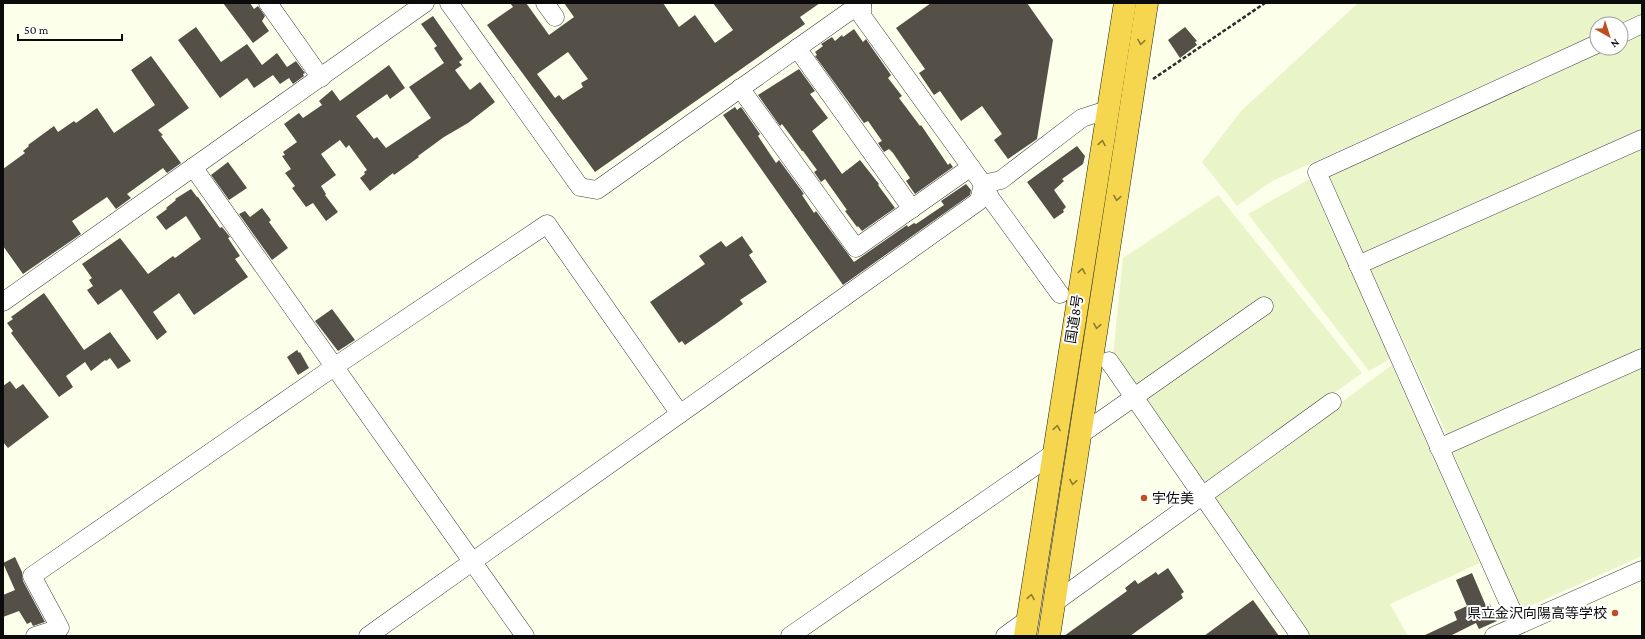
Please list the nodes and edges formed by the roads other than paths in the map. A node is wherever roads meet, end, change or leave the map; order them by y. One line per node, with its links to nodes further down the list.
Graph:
1 (268, 3): 11 (street)
2 (426, 3): 11 (street)
3 (449, 3): 12 (street)
4 (1124, 3): 13 (highway, 国道8号)
5 (1147, 3): 29 (highway, 国道8号, one-way to 29)
6 (861, 4): 9 (street); 15 (street)
7 (1642, 24): 8 (street)
8 (1629, 30)
9 (797, 48): 12 (street); 18 (street)
10 (1589, 48): 19 (street)
11 (321, 78): 16 (street)
12 (740, 88): 18 (street)
13 (1107, 110): 17 (street); 31 (highway, 国道8号, one-way to 13)
14 (1642, 139): 19 (street)
15 (971, 167): 17 (street); 18 (street)
16 (194, 168): 21 (street); 25 (street)
17 (983, 184): 20 (street); 28 (street)
18 (912, 209)
19 (1358, 265): 30 (street)
20 (1060, 294)
21 (3, 302)
22 (1264, 306): 26 (street)
23 (1642, 358): 30 (street)
24 (1109, 361): 26 (street)
25 (334, 367): 28 (street); 33 (street); 38 (street)
26 (1134, 397): 29 (street); 32 (street)
27 (1332, 402): 32 (street)
28 (680, 414): 33 (street)
29 (1080, 435): 35 (highway, 国道8号, one-way to 35)
30 (1439, 448): 36 (street)
31 (1054, 453): 37 (highway, 国道8号, one-way to 31); 41 (street)
32 (1202, 496): 35 (street); 44 (street)
33 (472, 562): 39 (street); 40 (street)
34 (1642, 570): 36 (street)
35 (1054, 603): 43 (highway, 国道8号)
36 (1518, 624): 45 (street)
37 (1026, 628): 42 (street)
38 (35, 636)
39 (368, 636)
40 (525, 636)
41 (790, 636)
42 (1005, 636)
43 (1049, 636)
44 (1300, 636)
45 (1494, 636)

